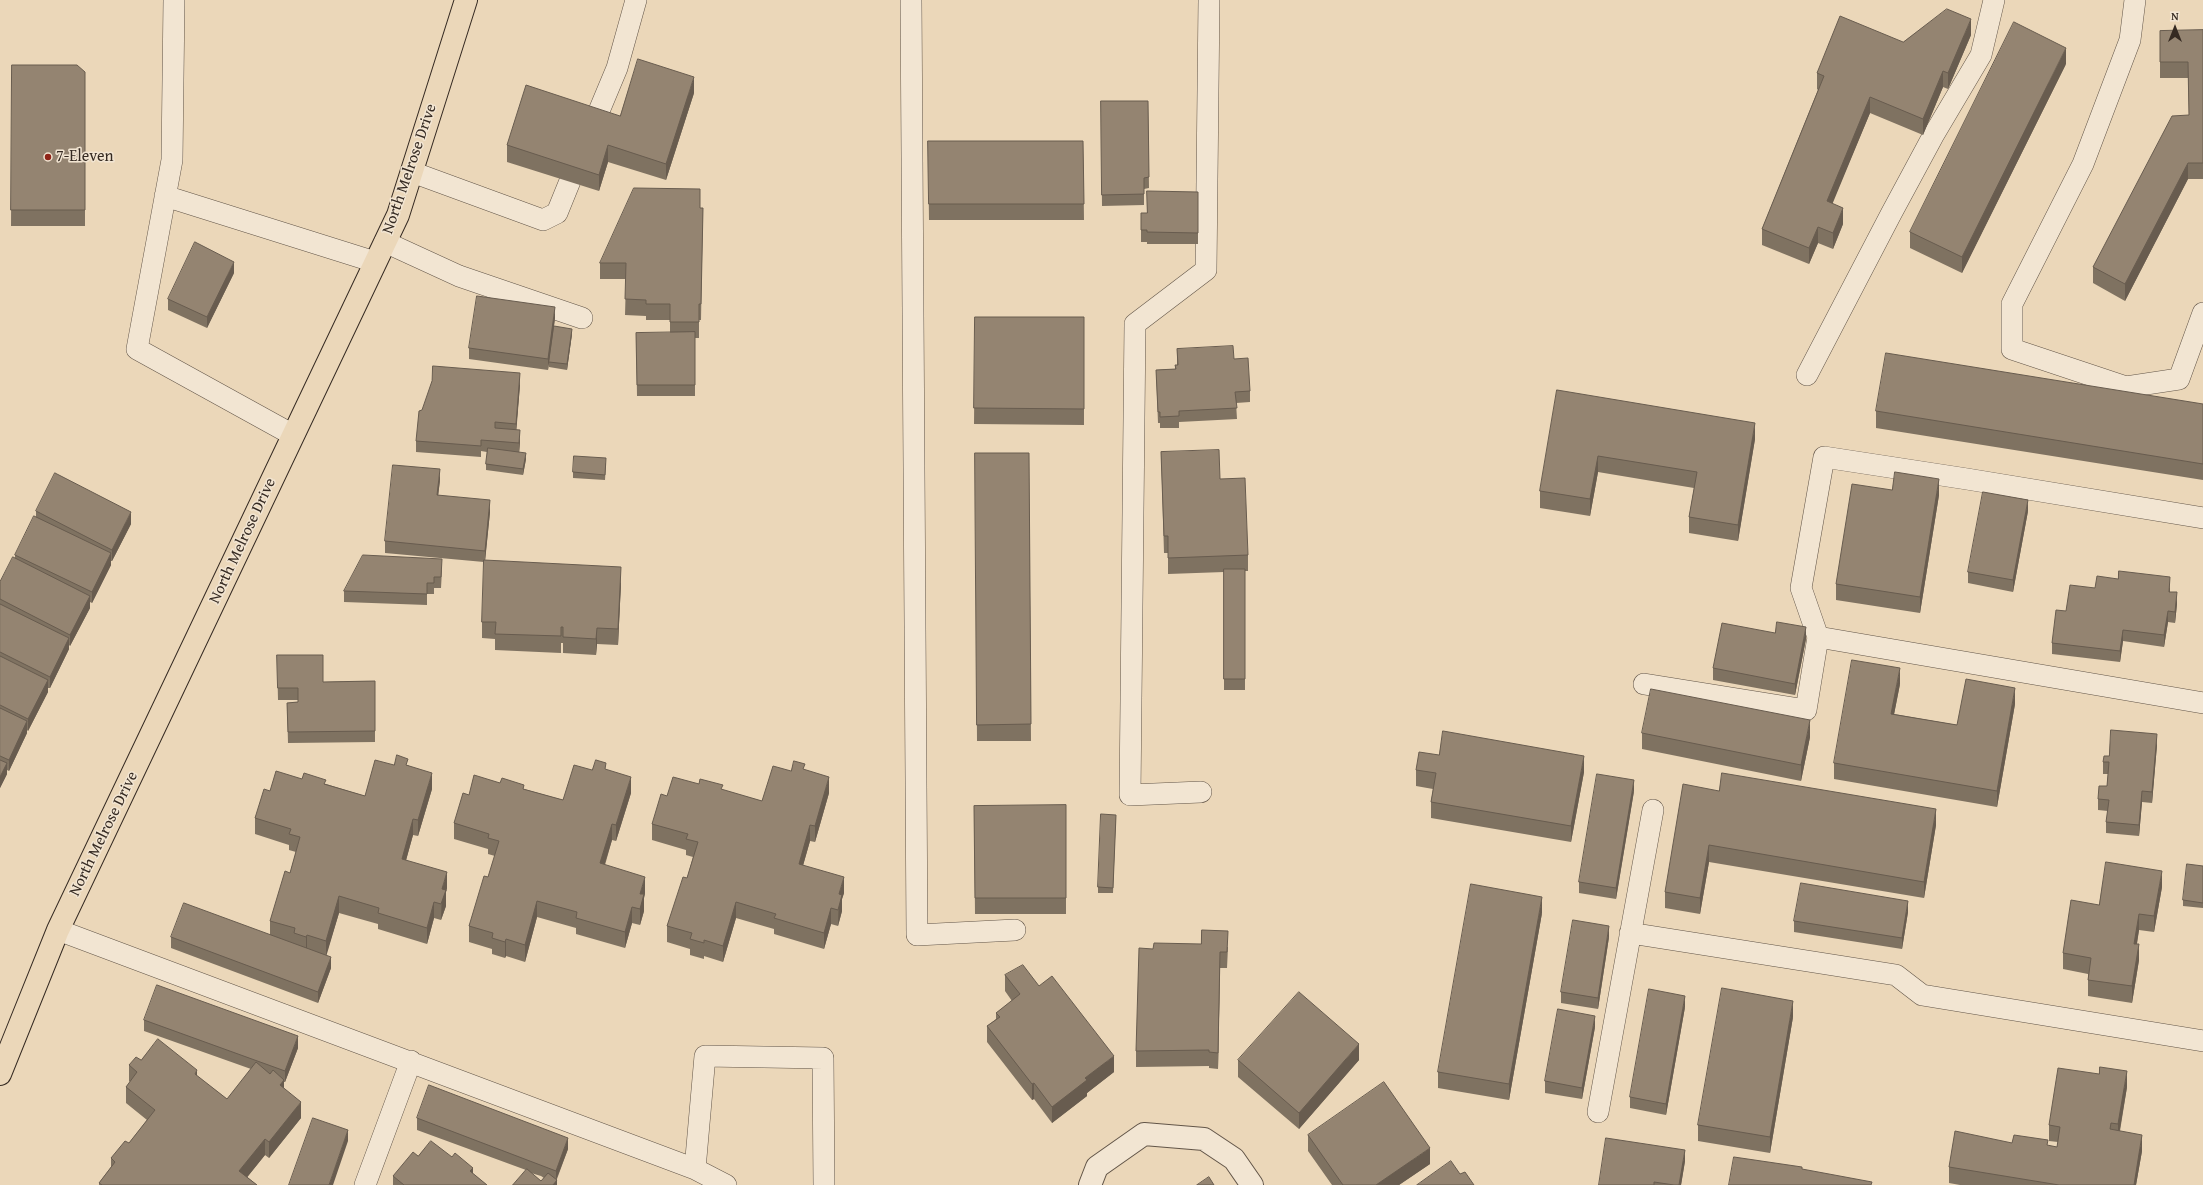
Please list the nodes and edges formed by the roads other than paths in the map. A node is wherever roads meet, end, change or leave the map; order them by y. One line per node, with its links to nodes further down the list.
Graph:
1 (174, 0): 11 (lane)
2 (466, 0): 9 (main road, North Melrose Drive)
3 (636, 0): 8 (lane)
4 (911, 0): 25 (lane)
5 (1209, 0): 22 (lane)
6 (1994, 0): 16 (lane)
7 (2135, 0): 14 (lane)
8 (594, 123)
9 (412, 172): 10 (lane); 12 (main road, North Melrose Drive)
10 (570, 181)
11 (165, 196): 13 (lane); 17 (lane)
12 (386, 242): 13 (main road, North Melrose Drive); 15 (lane)
13 (376, 262): 17 (main road, North Melrose Drive)
14 (2203, 313)
15 (582, 318)
16 (1807, 375)
17 (293, 435): 24 (main road, North Melrose Drive)
18 (2203, 518): 19 (lane)
19 (1818, 637): 20 (lane); 21 (lane)
20 (1644, 684)
21 (2203, 703)
22 (1201, 792)
23 (1653, 810): 26 (lane)
24 (58, 930): 28 (lane); 29 (main road, North Melrose Drive)
25 (1015, 930)
26 (1630, 933): 27 (lane); 30 (lane)
27 (2203, 1041)
28 (410, 1061): 31 (lane); 32 (lane)
29 (0, 1074)
30 (1598, 1112)
31 (695, 1169): 33 (lane); 34 (lane)
32 (365, 1185)
33 (726, 1185)
34 (824, 1185)
35 (1090, 1185): 36 (street)
36 (1252, 1185)

